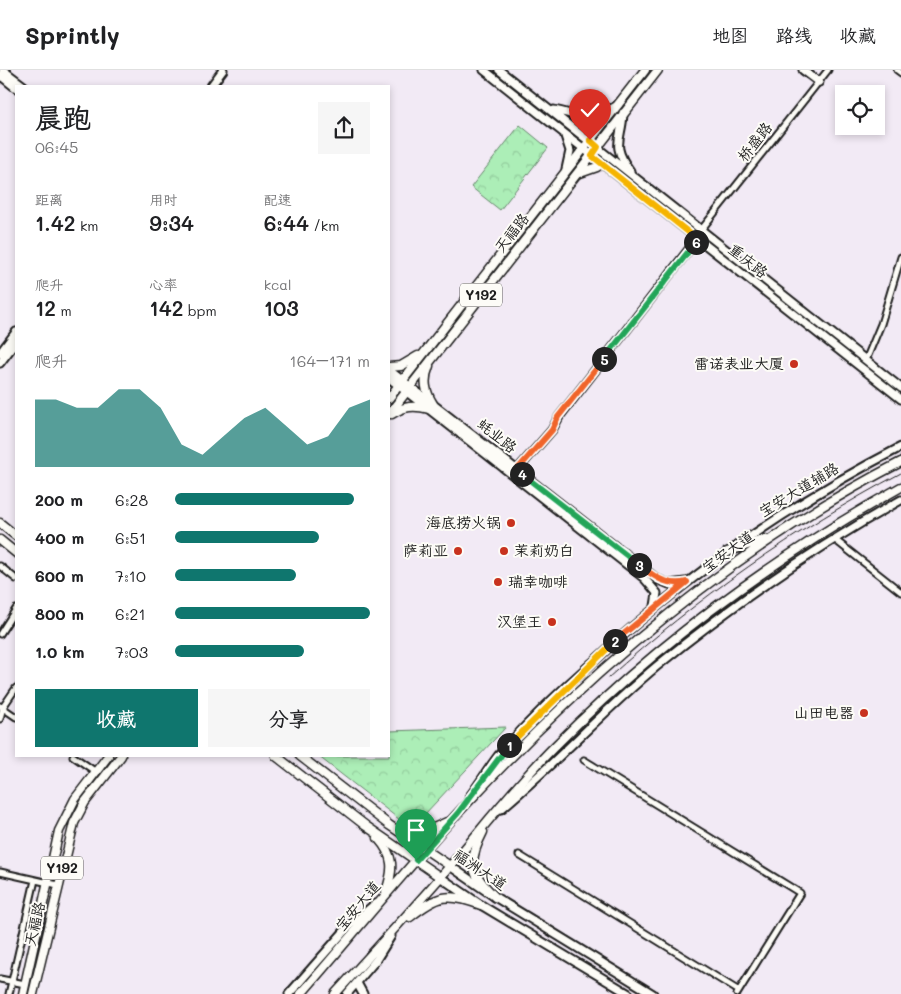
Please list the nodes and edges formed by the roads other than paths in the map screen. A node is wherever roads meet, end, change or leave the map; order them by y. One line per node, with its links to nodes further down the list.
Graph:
1 (3, 70): 14 (main road)
2 (223, 70): 15 (main road)
3 (227, 70): 16 (main road)
4 (484, 70): 21 (main road, 重庆路)
5 (499, 70): 19 (main road, 重庆路)
6 (645, 70): 18 (main road, 天福路 / Y192)
7 (658, 70): 20 (main road, 天福路 / Y192)
8 (804, 70): 13 (main road)
9 (828, 70): 13 (street, 桥盛路)
10 (896, 70): 11 (street)
11 (901, 73)
12 (0, 75): 17 (main road)
13 (819, 82): 31 (street, 桥盛路)
14 (23, 85)
15 (211, 85)
16 (216, 85)
17 (15, 87)
18 (618, 104): 19 (main road); 22 (main road, 天福路 / Y192)
19 (550, 110): 22 (main road, 重庆路)
20 (623, 113): 23 (main road, 天福路 / Y192); 30 (main road)
21 (563, 132): 24 (main road, 重庆路); 27 (main road, Y192)
22 (590, 140): 23 (main road, 重庆路); 24 (main road, 天福路 / Y192)
23 (598, 147): 25 (main road, 天福路 / Y192); 30 (main road, 重庆路)
24 (582, 148): 25 (main road, 重庆路); 27 (main road, 天福路 / Y192)
25 (592, 156): 28 (main road, 重庆路); 29 (main road, 天福路 / Y192)
26 (597, 167): 28 (main road); 29 (main road)
27 (565, 171): 36 (main road, 天福路 / Y192)
28 (617, 176): 32 (main road, 重庆路)
29 (574, 177): 37 (main road, 天福路 / Y192)
30 (637, 179): 31 (main road, 重庆路)
31 (701, 230): 39 (main road, 重庆路)
32 (697, 239): 47 (main road, 重庆路); 55 (main road)
33 (901, 257): 39 (street)
34 (15, 333): 38 (main road)
35 (15, 343): 40 (main road)
36 (429, 347): 41 (main road); 44 (main road, 天福路 / Y192)
37 (437, 352): 46 (main road, 天福路 / Y192); 50 (main road)
38 (0, 353)
39 (866, 360): 45 (main road, 重庆路)
40 (0, 363)
41 (390, 368)
42 (390, 369): 44 (main road, 蚝业路)
43 (390, 378): 44 (main road, 蚝业路)
44 (400, 383): 46 (main road, 蚝业路); 48 (main road, 天福路 / Y192)
45 (899, 386): 47 (main road)
46 (408, 389): 50 (main road, 蚝业路); 51 (main road, 天福路 / Y192)
47 (892, 392): 49 (main road, 重庆路)
48 (390, 397)
49 (901, 399)
50 (431, 406): 52 (main road); 55 (main road, 蚝业路); 69 (main road, 蚝业路)
51 (390, 415)
52 (390, 415)
53 (901, 447): 64 (main road, 宝安大道辅路)
54 (901, 462): 60 (main road, 宝安大道)
55 (517, 470): 67 (main road, 蚝业路)
56 (901, 488): 85 (main road)
57 (901, 500): 61 (main road)
58 (0, 523): 59 (main road)
59 (15, 535)
60 (774, 536): 64 (main road); 84 (main road, 宝安大道)
61 (834, 539): 68 (street); 85 (main road)
62 (0, 540): 63 (main road)
63 (15, 552)
64 (728, 552): 67 (main road, 宝安大道辅路)
65 (0, 566): 66 (street)
66 (15, 578)
67 (687, 582): 69 (main road, 宝安大道辅路)
68 (901, 592)
69 (654, 608): 84 (main road, 宝安大道辅路)
70 (15, 611): 71 (street)
71 (0, 634)
72 (15, 689): 73 (street)
73 (1, 706): 74 (street); 75 (street)
74 (15, 716)
75 (0, 719)
76 (74, 757): 82 (street)
77 (107, 757): 82 (main road, 天福路 / Y192)
78 (120, 757): 96 (main road, 天福路 / Y192)
79 (277, 757): 86 (main road, 福洲大道)
80 (301, 757): 83 (main road, 福洲大道)
81 (584, 760): 105 (street)
82 (96, 772): 95 (main road, 天福路 / Y192)
83 (370, 810): 86 (main road); 87 (main road, 福洲大道)
84 (458, 813): 87 (main road); 88 (main road, 宝安大道)
85 (493, 816): 91 (main road); 98 (main road)
86 (363, 824): 90 (main road, 福洲大道); 97 (main road)
87 (389, 825): 88 (main road, 福洲大道)
88 (425, 850): 90 (main road, 宝安大道); 91 (main road, 福洲大道)
89 (519, 855): 105 (street)
90 (416, 860): 93 (main road, 福洲大道); 97 (main road, 宝安大道)
91 (450, 866): 93 (main road); 98 (main road, 福洲大道)
92 (0, 872): 94 (street)
93 (440, 877): 99 (main road, 福洲大道); 100 (main road)
94 (35, 880): 95 (street); 102 (street)
95 (48, 882): 96 (street); 104 (main road, 天福路 / Y192)
96 (58, 885): 108 (main road, 天福路 / Y192)
97 (385, 896): 109 (main road); 110 (main road, 宝安大道)
98 (495, 897): 115 (main road, 福洲大道)
99 (481, 905): 100 (main road); 114 (main road, 福洲大道)
100 (397, 927): 103 (main road); 111 (main road)
101 (0, 978): 102 (street)
102 (11, 981): 104 (street); 106 (street)
103 (357, 983): 112 (main road); 113 (main road)
104 (25, 984): 107 (main road, 天福路 / Y192)
105 (738, 992)
106 (9, 994)
107 (23, 994)
108 (33, 994)
109 (289, 994)
110 (301, 994)
111 (335, 994)
112 (349, 994)
113 (362, 994)
114 (628, 994)
115 (653, 994)

